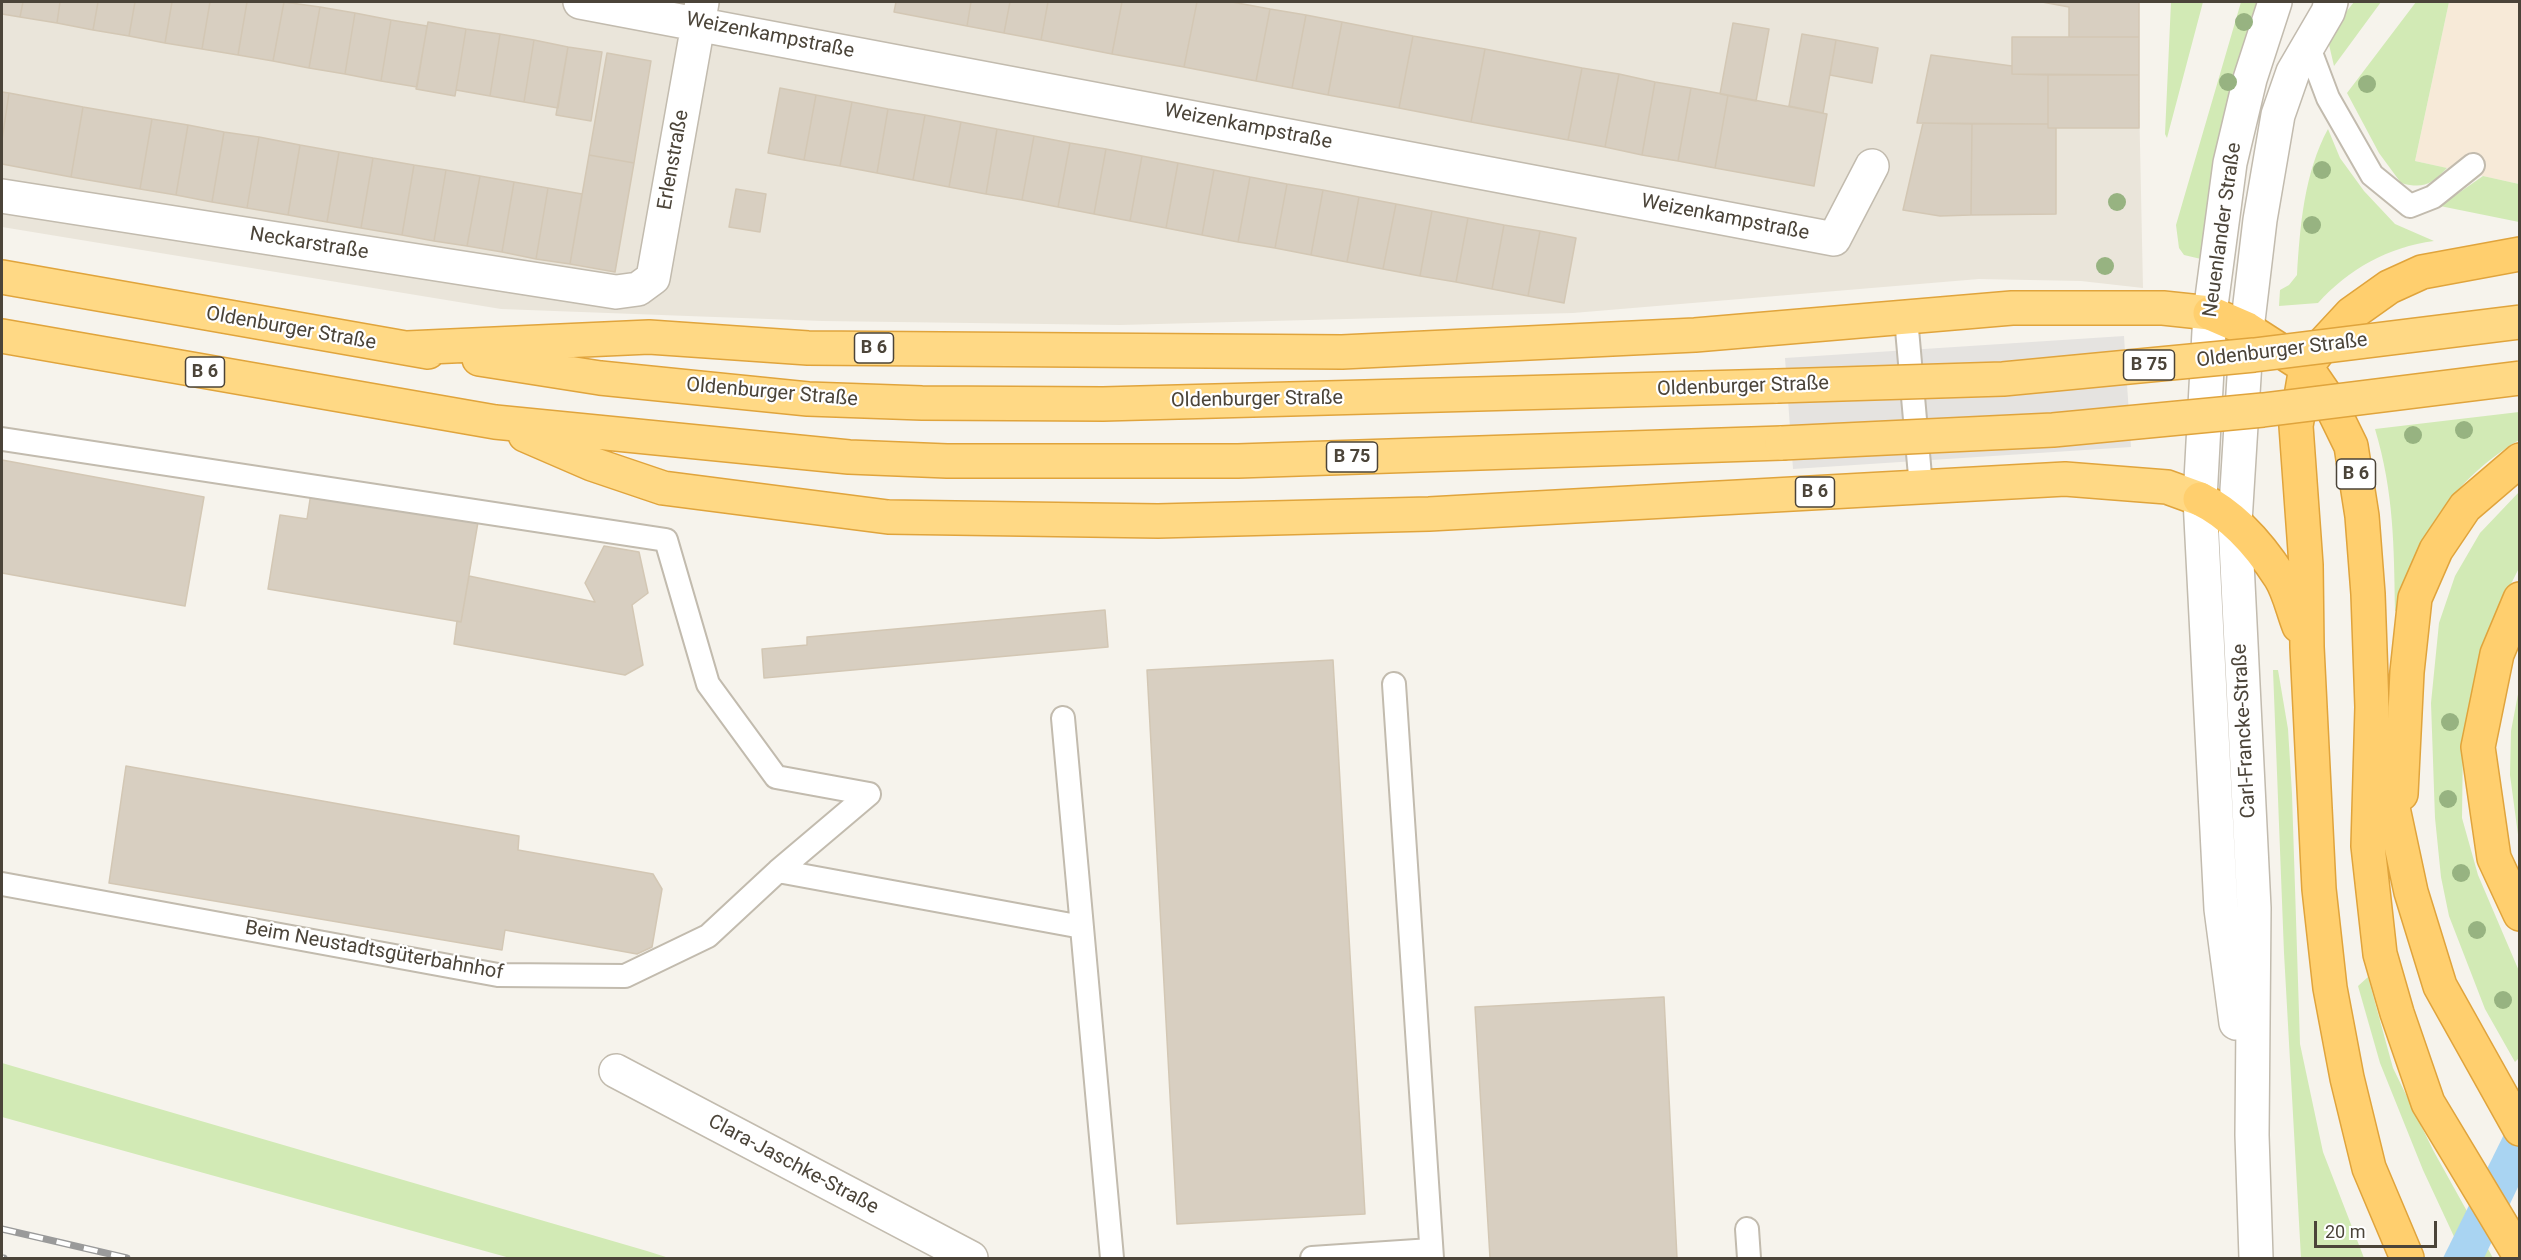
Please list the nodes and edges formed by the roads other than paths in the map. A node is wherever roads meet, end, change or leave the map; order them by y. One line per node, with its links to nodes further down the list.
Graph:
1 (580, 2): 4 (street, Weizenkampstraße)
2 (2275, 2): 12 (street, Neuenlander Straße)
3 (2331, 2): 5 (street, Neuenlander Straße)
4 (700, 12): 7 (street, Weizenkampstraße); 11 (street, Erlenstraße)
5 (2308, 45): 6 (lane); 15 (street, Neuenlander Straße)
6 (2473, 165)
7 (1872, 166)
8 (2, 196): 11 (street, Neckarstraße)
9 (2520, 254): 18 (highway)
10 (2, 277): 17 (highway, Oldenburger Straße / B 6)
11 (616, 292)
12 (2210, 314): 13 (highway, B 6); 15 (highway, B 6); 26 (street, Neuenlander Straße)
13 (1906, 318): 17 (highway, B 6); 25 (lane)
14 (2520, 322): 20 (highway, Oldenburger Straße / B 75, bridge)
15 (2247, 329): 18 (highway, B 6); 27 (street, Carl-Francke-Straße)
16 (2, 336): 21 (highway, B 6)
17 (407, 348): 20 (highway, Oldenburger Straße / B 6)
18 (2306, 367): 29 (highway); 31 (highway, B 6)
19 (2520, 378): 23 (highway, B 75, bridge)
20 (922, 403)
21 (495, 422): 23 (highway, B 6); 25 (highway, B 6)
22 (2, 438): 34 (lane, Beim Neustadtsgüterbahnhof)
23 (922, 459)
24 (2520, 460): 33 (highway)
25 (1921, 487): 26 (highway, B 6)
26 (2200, 499): 27 (highway, B 6); 40 (street, Carl-Francke-Straße)
27 (2235, 522): 29 (highway, B 6); 40 (street, Carl-Francke-Straße)
28 (2520, 599): 36 (highway)
29 (2307, 647): 49 (highway)
30 (1394, 684): 43 (lane)
31 (2372, 706): 33 (highway, B 6); 42 (highway)
32 (1063, 718): 37 (lane)
33 (2399, 838): 39 (highway)
34 (778, 871): 35 (lane, Beim Neustadtsgüterbahnhof); 37 (lane)
35 (2, 884)
36 (2520, 914)
37 (1082, 927): 45 (lane)
38 (616, 1071): 44 (street, Clara-Jaschke-Straße)
39 (2515, 1121)
40 (2252, 1135): 48 (street, Carl-Francke-Straße)
41 (1747, 1229): 47 (lane)
42 (2512, 1243)
43 (1432, 1254): 46 (lane)
44 (970, 1258)
45 (1112, 1258)
46 (1312, 1258)
47 (1749, 1258)
48 (2256, 1258)
49 (2407, 1258)

